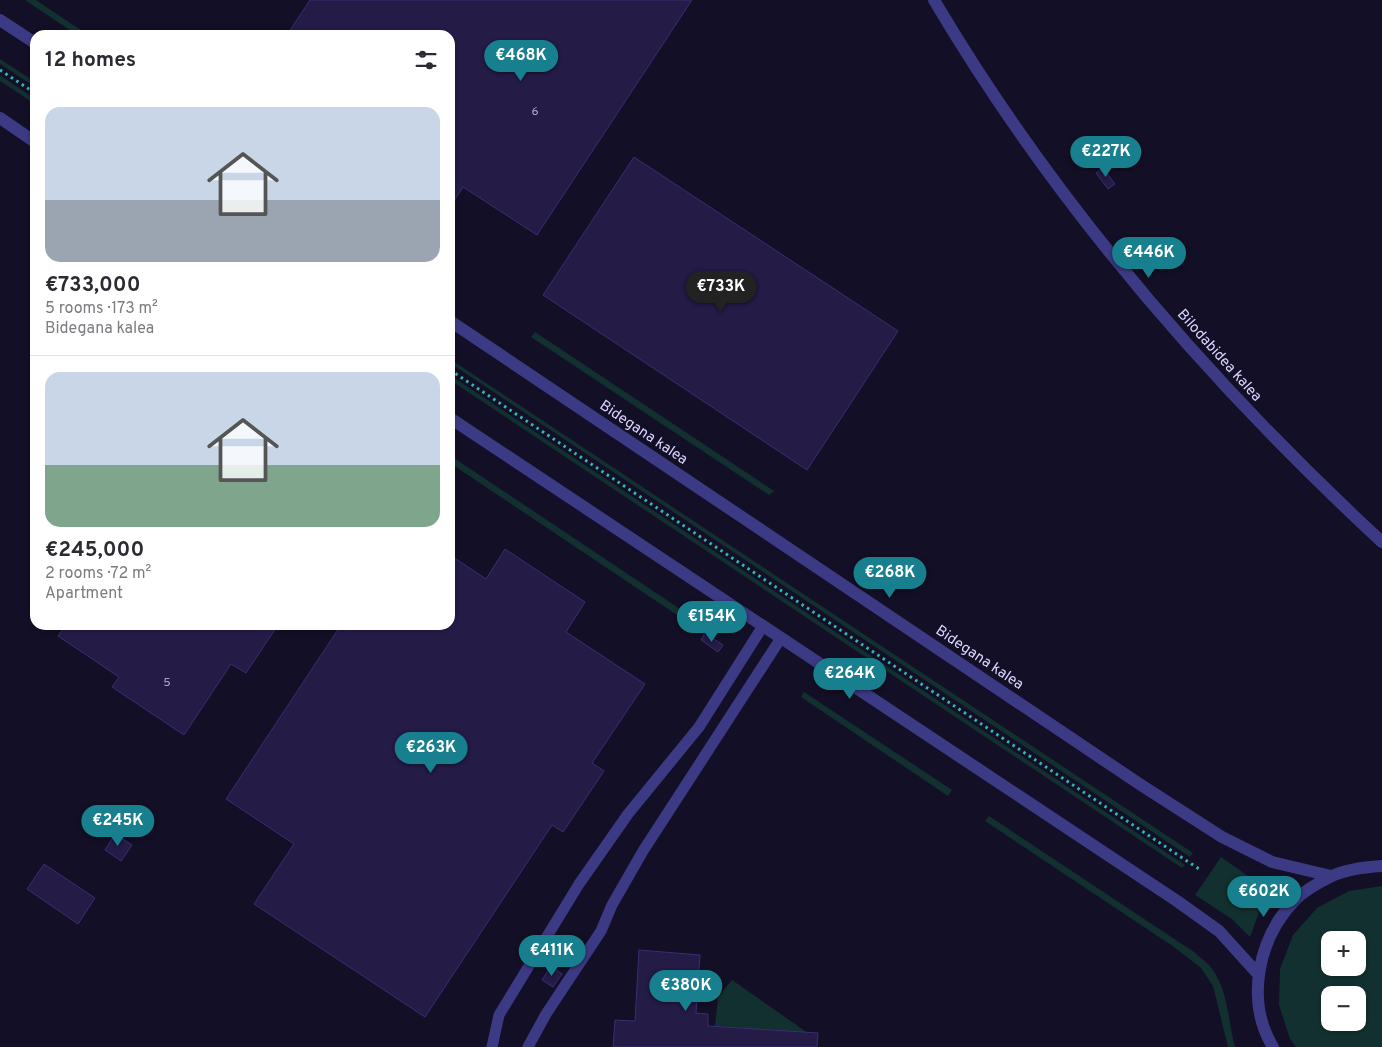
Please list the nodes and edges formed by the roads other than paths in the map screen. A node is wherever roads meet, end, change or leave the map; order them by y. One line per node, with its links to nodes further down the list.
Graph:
1 (934, 0): 8 (street, Bilodabidea kalea)
2 (0, 20): 3 (street)
3 (30, 40)
4 (0, 118): 5 (street)
5 (30, 139)
6 (455, 325): 12 (street, Bidegana kalea)
7 (455, 421): 9 (street)
8 (1382, 542)
9 (763, 626): 10 (street); 14 (lane)
10 (781, 638): 13 (street); 15 (lane)
11 (1382, 866): 12 (street)
12 (1331, 876): 13 (street)
13 (1258, 974): 16 (street)
14 (492, 1047)
15 (528, 1047)
16 (1273, 1047)

